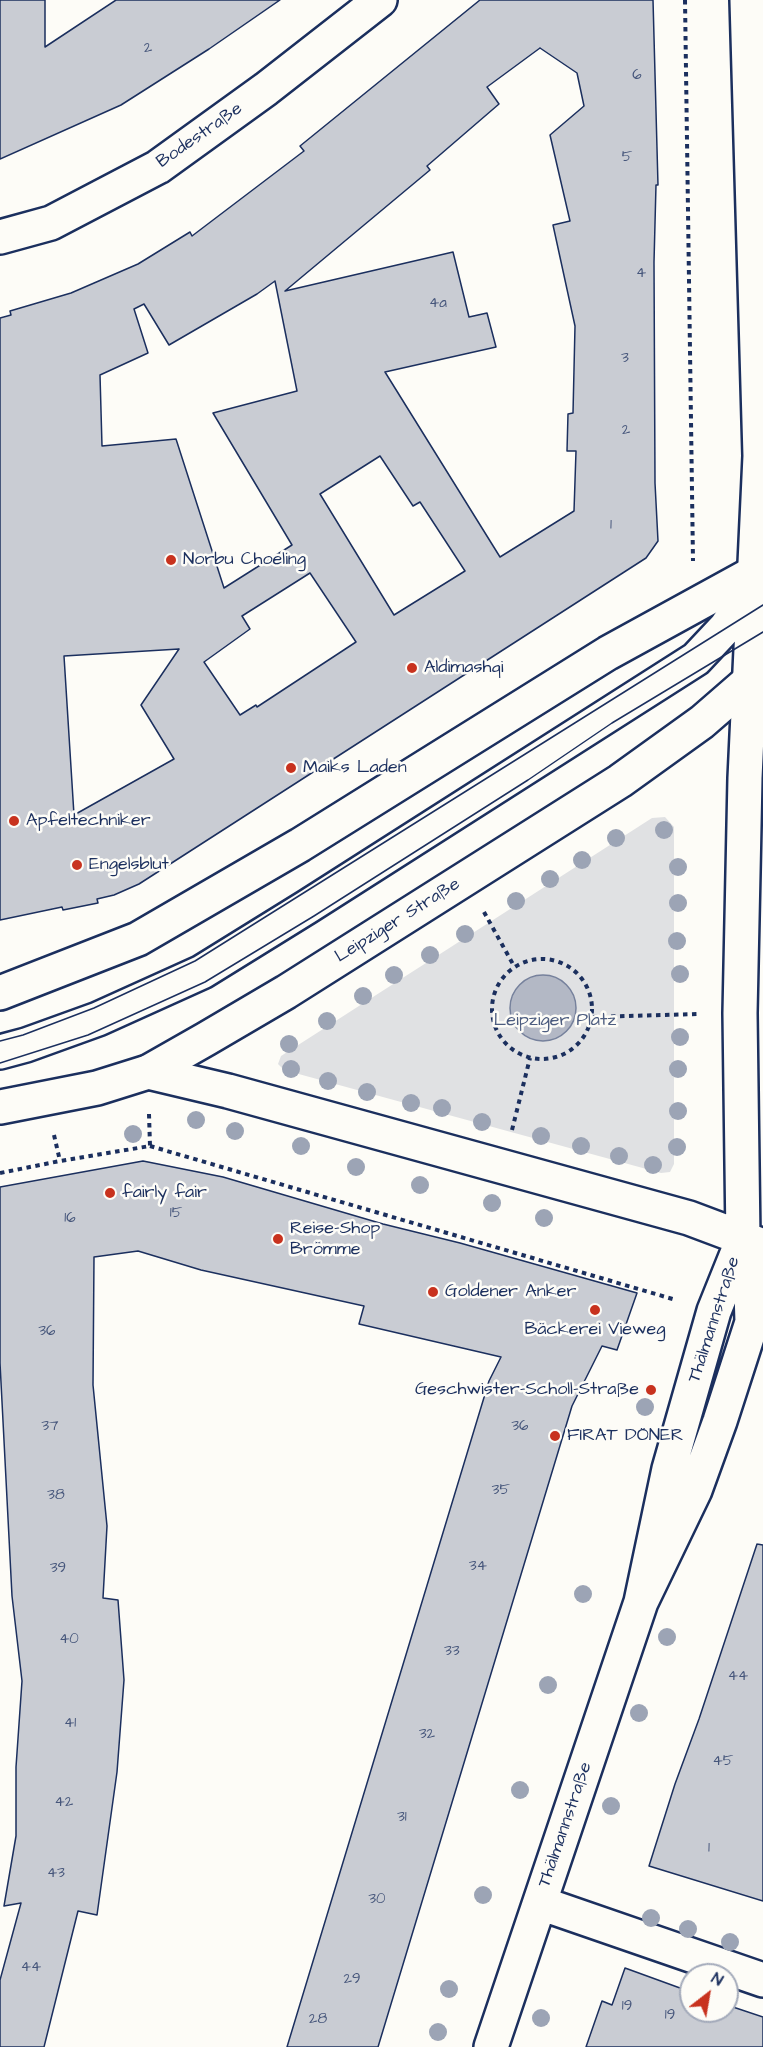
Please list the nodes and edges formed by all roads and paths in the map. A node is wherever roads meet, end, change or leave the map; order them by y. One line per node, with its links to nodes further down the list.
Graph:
1 (380, 0): 4 (street, Bodestraße)
2 (685, 0): 6 (path)
3 (747, 0): 5 (street)
4 (0, 237)
5 (759, 570): 7 (street); 10 (street); 13 (street)
6 (693, 571)
7 (756, 675): 8 (street, Leipziger Straße); 11 (street)
8 (466, 879): 9 (path); 15 (street, Leipziger Straße)
9 (514, 966): 12 (path); 14 (path)
10 (0, 993)
11 (741, 1013): 12 (path); 20 (street)
12 (593, 1017): 14 (path)
13 (0, 1052)
14 (530, 1058): 18 (path)
15 (148, 1072): 16 (street, Leipziger Straße); 17 (path); 18 (street)
16 (0, 1107)
17 (150, 1146): 19 (path); 21 (path)
18 (502, 1166): 20 (street)
19 (0, 1173)
20 (753, 1242): 21 (street, Thälmannstraße); 22 (street, Thälmannstraße)
21 (714, 1311): 22 (street, Thälmannstraße)
22 (641, 1602): 23 (street, Thälmannstraße)
23 (540, 1903): 24 (street); 25 (street, Thälmannstraße)
24 (763, 1980)
25 (491, 2047)

